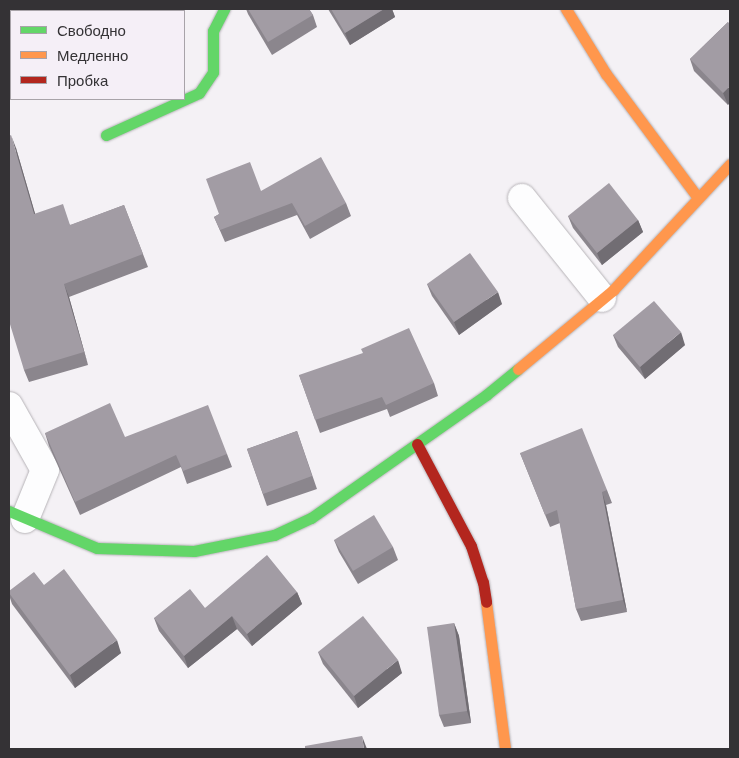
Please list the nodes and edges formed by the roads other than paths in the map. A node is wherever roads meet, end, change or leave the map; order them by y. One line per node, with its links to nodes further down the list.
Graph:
1 (224, 9): 3 (street)
2 (566, 9): 8 (street)
3 (185, 99)
4 (184, 100): 5 (street)
5 (106, 135)
6 (730, 164): 8 (street)
7 (522, 198): 9 (street)
8 (698, 198): 9 (street)
9 (602, 298): 11 (street)
10 (9, 406): 12 (street)
11 (417, 444): 12 (street); 13 (street)
12 (17, 515)
13 (505, 749)

